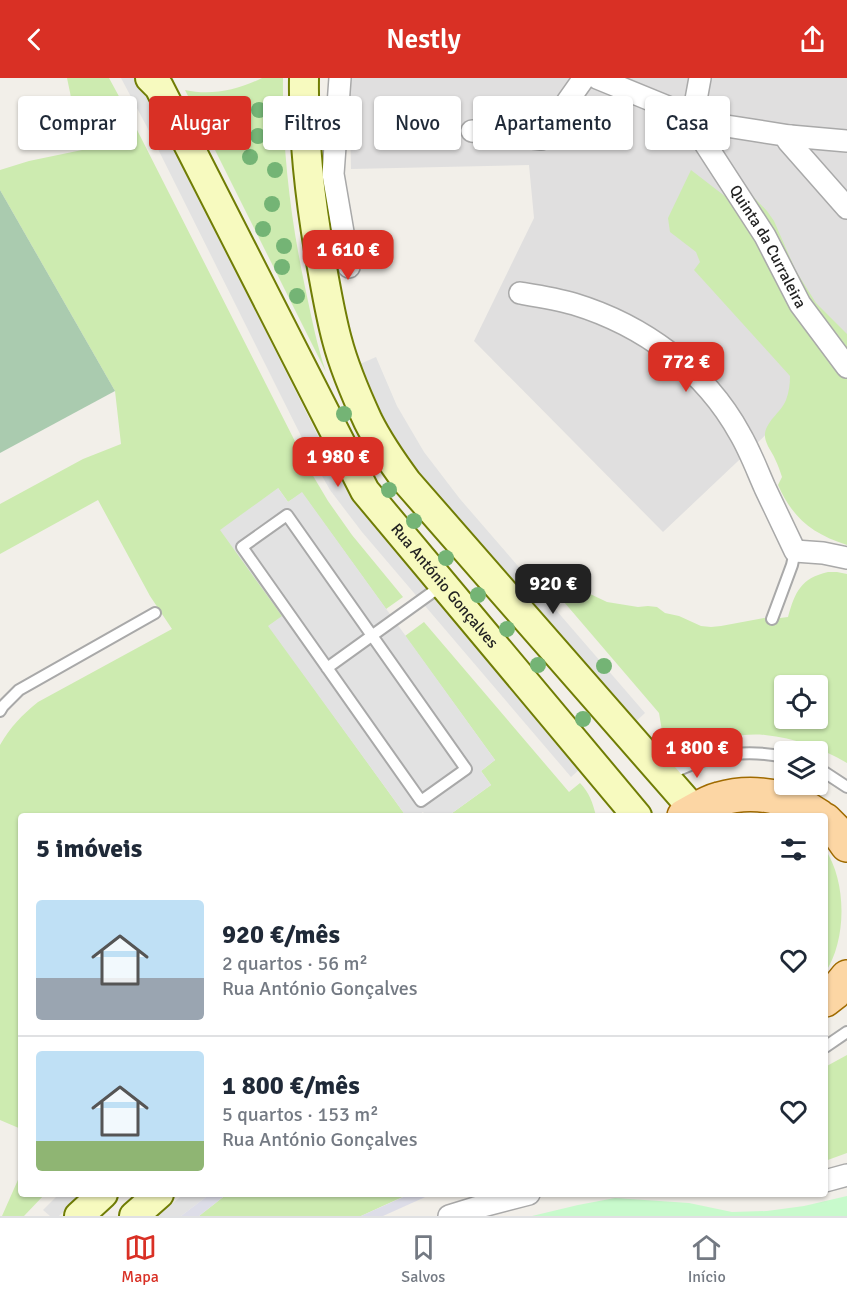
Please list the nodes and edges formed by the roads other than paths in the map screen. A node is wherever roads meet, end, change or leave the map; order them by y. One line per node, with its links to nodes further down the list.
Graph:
1 (150, 78): 20 (main road, Rua António Gonçalves)
2 (304, 78): 28 (main road)
3 (340, 78): 15 (street)
4 (584, 78): 10 (street)
5 (597, 78): 8 (street)
6 (700, 78): 7 (street, Quinta da Curraleira)
7 (700, 96)
8 (645, 98)
9 (730, 125): 11 (street)
10 (472, 131)
11 (790, 136): 12 (street); 14 (street)
12 (847, 141)
13 (709, 150): 17 (street, Quinta da Curraleira)
14 (847, 208)
15 (349, 267)
16 (520, 293): 18 (street)
17 (847, 367)
18 (795, 550): 19 (street); 22 (lane)
19 (847, 558)
20 (443, 584): 23 (lane); 30 (main road, Rua António Gonçalves)
21 (155, 613): 25 (lane)
22 (772, 619)
23 (372, 636): 24 (lane); 24 (lane); 24 (lane)
24 (327, 668)
25 (0, 711)
26 (774, 756): 28 (lane)
27 (828, 775): 29 (lane)
28 (665, 777): 31 (main road)
29 (847, 787)
30 (629, 812)
31 (689, 813): 32 (main road)
32 (815, 813)
33 (828, 823): 34 (main road)
34 (847, 845)
35 (847, 976): 36 (main road)
36 (828, 998)
37 (847, 1032): 38 (lane)
38 (828, 1045)
39 (847, 1175): 40 (street)
40 (828, 1180)
41 (100, 1197): 44 (main road)
42 (156, 1197): 45 (main road)
43 (517, 1197): 46 (street)
44 (79, 1216)
45 (134, 1216)
46 (449, 1216)

